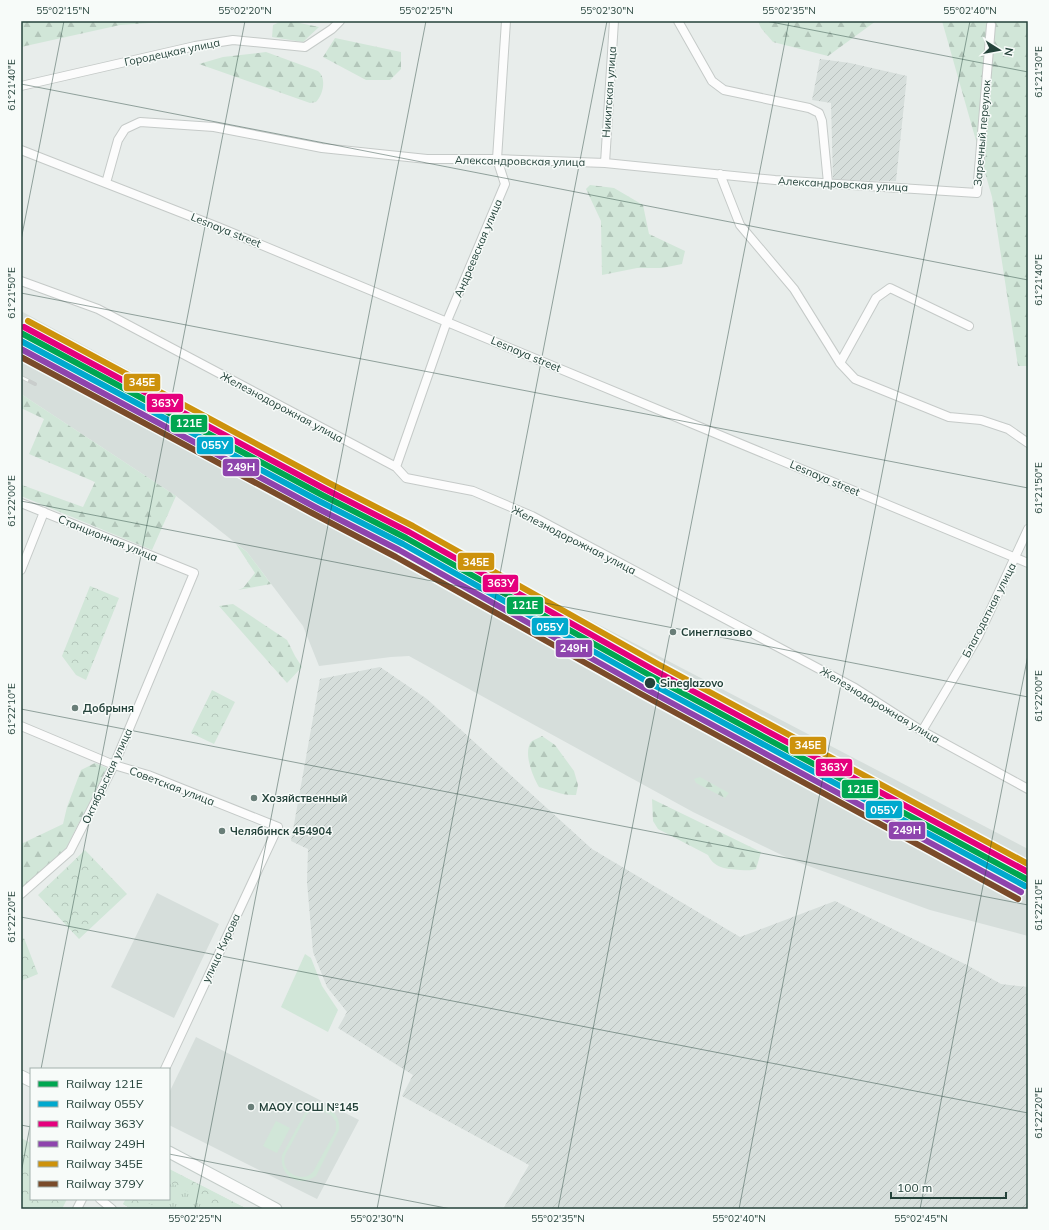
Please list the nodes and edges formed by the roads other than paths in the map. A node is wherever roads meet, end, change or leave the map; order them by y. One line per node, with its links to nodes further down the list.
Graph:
1 (340, 21): 6 (street, Городецкая улица)
2 (506, 21): 8 (street, Андреевская улица)
3 (614, 21): 9 (street, Никитская улица)
4 (678, 21): 12 (street)
5 (991, 25): 13 (street, Заречный переулок)
6 (21, 86)
7 (21, 150): 11 (street, Lesnaya street)
8 (497, 159): 9 (street, Александровская улица); 11 (street, Александровская улица); 15 (street, Андреевская улица)
9 (605, 163): 10 (street, Александровская улица)
10 (720, 174): 12 (street, Александровская улица); 17 (street)
11 (106, 183): 15 (street, Lesnaya street)
12 (828, 183): 13 (street, Александровская улица)
13 (977, 193)
14 (21, 281): 19 (street, Железнодорожная улица)
15 (447, 321): 19 (street, Андреевская улица); 23 (street, Lesnaya street)
16 (969, 326): 17 (street)
17 (840, 364): 18 (street)
18 (1028, 443)
19 (396, 467): 28 (street, Железнодорожная улица)
20 (21, 503): 21 (street, Станционная улица)
21 (44, 512): 25 (street); 26 (street, Станционная улица)
22 (1028, 529): 23 (street, Благодатная улица)
23 (1015, 557): 24 (street, Lesnaya street); 28 (street, Благодатная улица)
24 (1028, 563)
25 (21, 570)
26 (194, 573): 29 (street, Октябрьская улица)
27 (21, 726): 29 (street, Советская улица)
28 (922, 731): 30 (street, Железнодорожная улица)
29 (114, 765): 31 (street, Советская улица); 32 (street, Октябрьская улица)
30 (1028, 790)
31 (278, 828): 33 (street, улица Кирова)
32 (21, 894)
33 (165, 1068)
34 (21, 1076): 35 (street)
35 (30, 1080)
36 (170, 1153): 41 (street)
37 (82, 1200): 39 (street)
38 (101, 1200): 40 (street)
39 (77, 1209)
40 (112, 1209)
41 (276, 1209)

